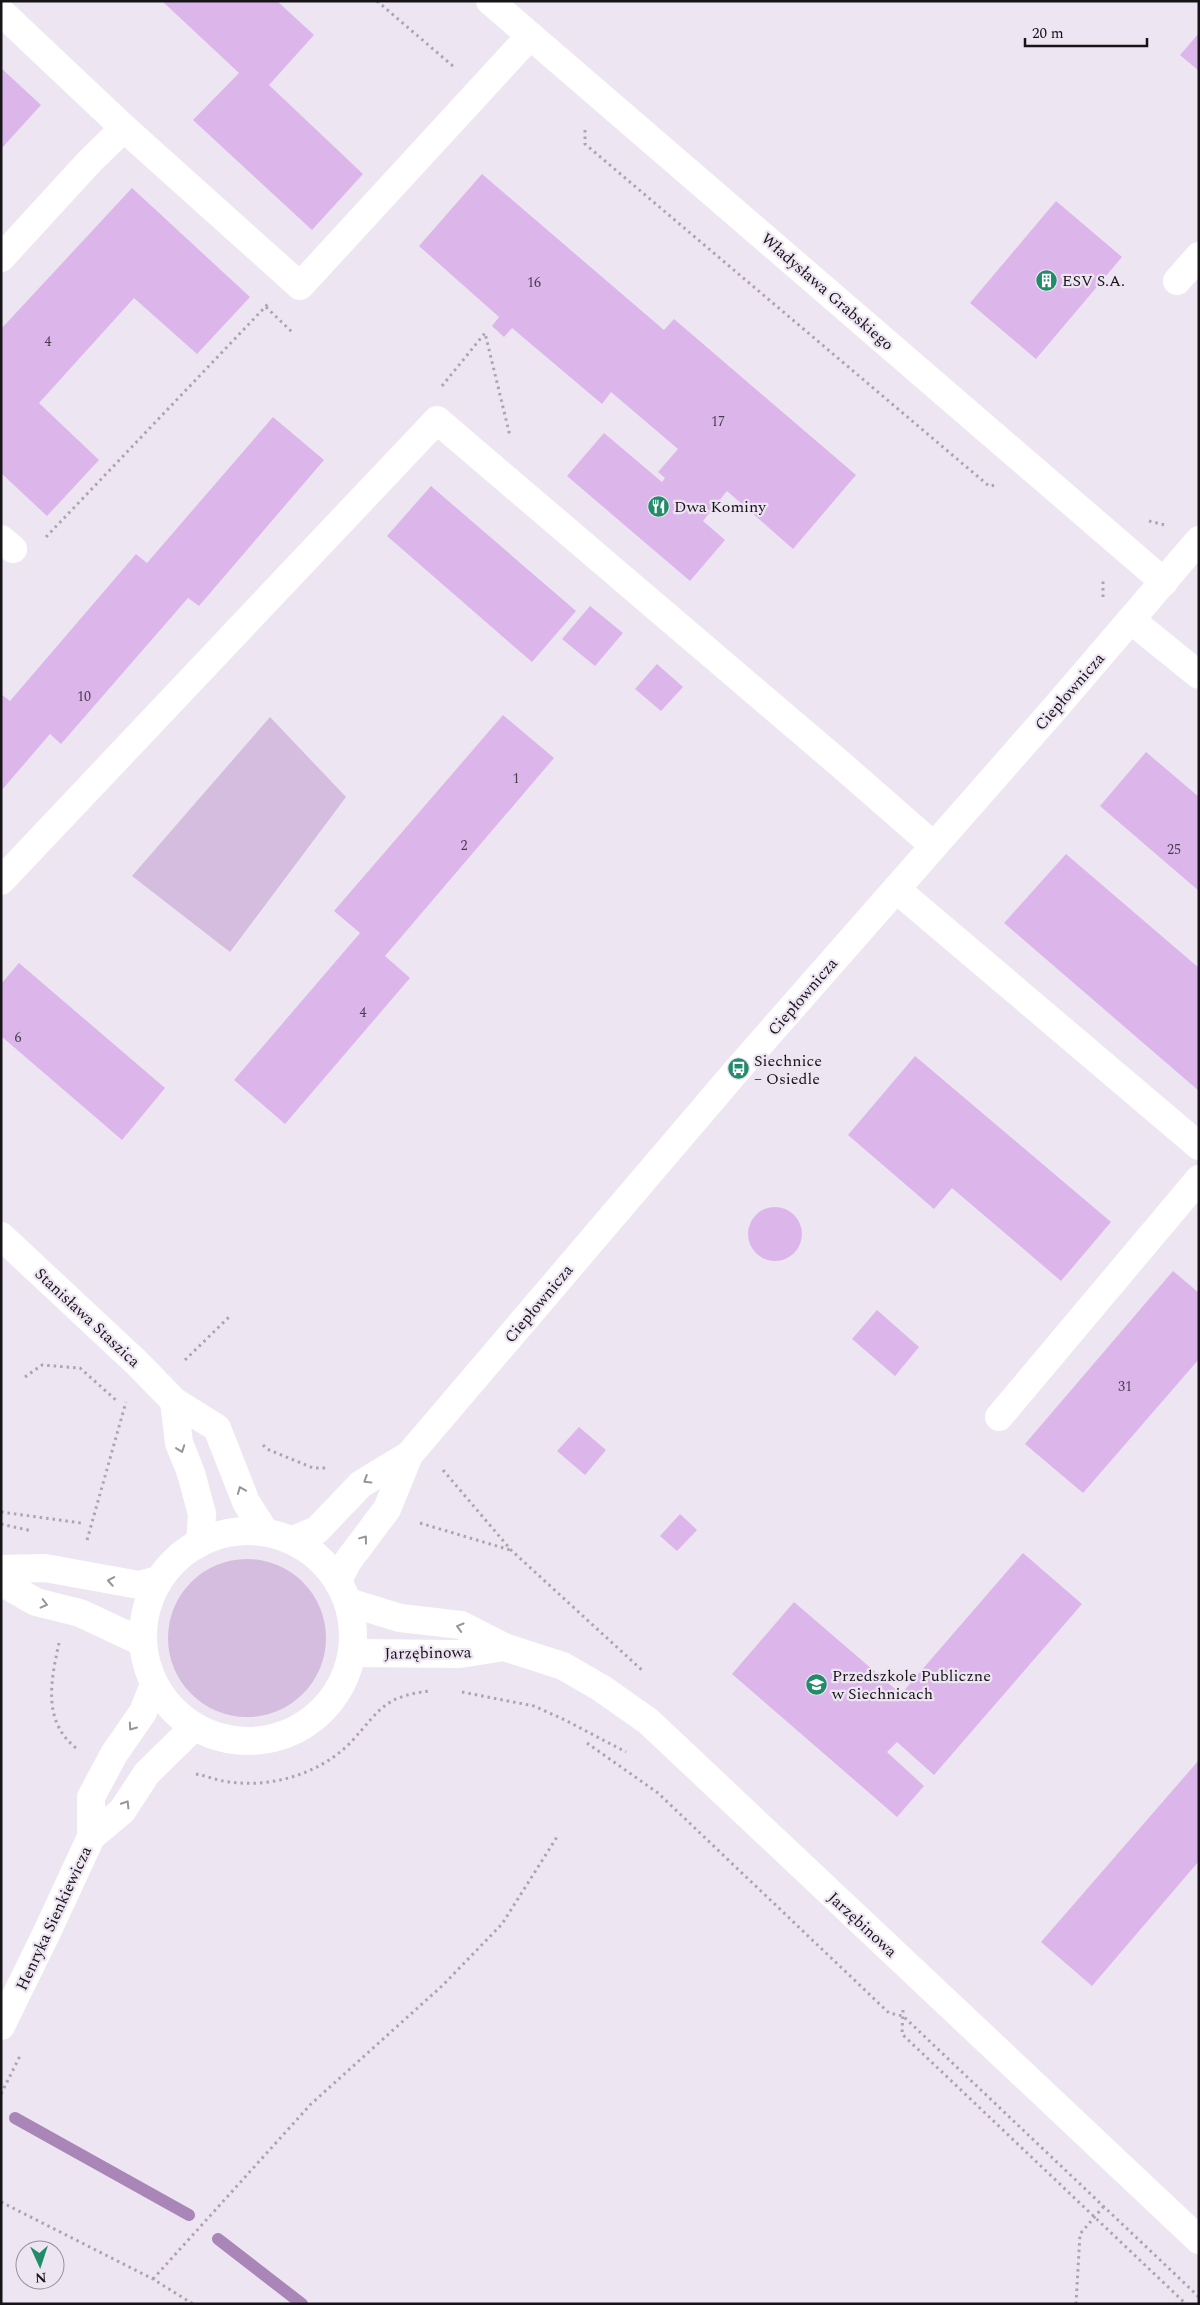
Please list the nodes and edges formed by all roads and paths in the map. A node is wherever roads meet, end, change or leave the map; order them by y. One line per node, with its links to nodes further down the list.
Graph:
1 (377, 1): 5 (path)
2 (490, 1): 4 (street, Władysława Grabskiego)
3 (1, 12): 6 (street)
4 (530, 36): 5 (street); 20 (street, Władysława Grabskiego)
5 (480, 90): 10 (street)
6 (124, 128): 9 (street); 10 (street)
7 (585, 128): 16 (path)
8 (1199, 256): 11 (street)
9 (1, 258)
10 (291, 277): 12 (path)
11 (1177, 281)
12 (266, 307): 13 (path); 18 (path)
13 (292, 333)
14 (441, 387): 15 (path)
15 (511, 439)
16 (1003, 484)
17 (1199, 540): 20 (street, Ciepłownicza)
18 (40, 543)
19 (1102, 573): 21 (path)
20 (1164, 582): 22 (street, Ciepłownicza)
21 (1102, 599)
22 (1131, 620): 23 (street); 24 (street, Ciepłownicza)
23 (1199, 675)
24 (934, 846): 25 (street); 26 (street, Ciepłownicza)
25 (1, 881)
26 (896, 889): 27 (street); 38 (street, Ciepłownicza)
27 (1199, 1146)
28 (1199, 1179): 36 (street)
29 (1, 1236): 31 (street, Stanisława Staszica)
30 (229, 1317): 32 (path)
31 (137, 1363): 35 (street, Stanisława Staszica); 46 (path)
32 (182, 1363)
33 (25, 1377): 34 (path)
34 (117, 1401)
35 (174, 1401): 43 (street, Stanisława Staszica, one-way to 35); 45 (street, one-way to 45)
36 (999, 1417)
37 (260, 1442): 39 (path)
38 (410, 1455): 44 (street, Ciepłownicza, one-way to 44); 51 (street, Ciepłownicza, one-way to 38)
39 (330, 1468)
40 (1, 1512): 42 (path)
41 (415, 1522): 47 (path)
42 (81, 1523)
43 (265, 1532): 44 (street); 45 (street)
44 (293, 1540): 51 (street)
45 (200, 1542): 49 (street)
46 (85, 1545)
47 (510, 1550)
48 (1, 1569): 49 (street, one-way to 48)
49 (158, 1580): 53 (street)
50 (1, 1582): 53 (street, one-way to 53)
51 (343, 1591): 54 (street, Jarzębinowa, one-way to 51); 55 (street)
52 (60, 1642): 62 (path)
53 (142, 1642): 56 (street)
54 (504, 1647): 55 (street, Jarzębinowa); 69 (street, Jarzębinowa)
55 (352, 1653): 59 (street)
56 (154, 1684): 59 (street); 64 (street, Henryka Sienkiewicza, one-way to 64)
57 (433, 1691): 63 (path)
58 (457, 1692): 60 (path)
59 (194, 1727): 64 (street, Henryka Sienkiewicza, one-way to 59)
60 (592, 1735)
61 (587, 1743): 67 (path)
62 (80, 1751)
63 (190, 1775)
64 (90, 1837): 68 (street, Henryka Sienkiewicza)
65 (556, 1837): 74 (path)
66 (903, 2006): 67 (path)
67 (903, 2016): 71 (path); 72 (path)
68 (1, 2026)
69 (1134, 2177): 71 (path); 73 (street, Jarzębinowa)
70 (1, 2202): 74 (path)
71 (1104, 2206): 72 (path); 75 (path)
72 (1095, 2218): 77 (path); 78 (path)
73 (1199, 2240)
74 (153, 2279): 76 (path)
75 (1199, 2297)
76 (193, 2304)
77 (1076, 2304)
78 (1186, 2304)

